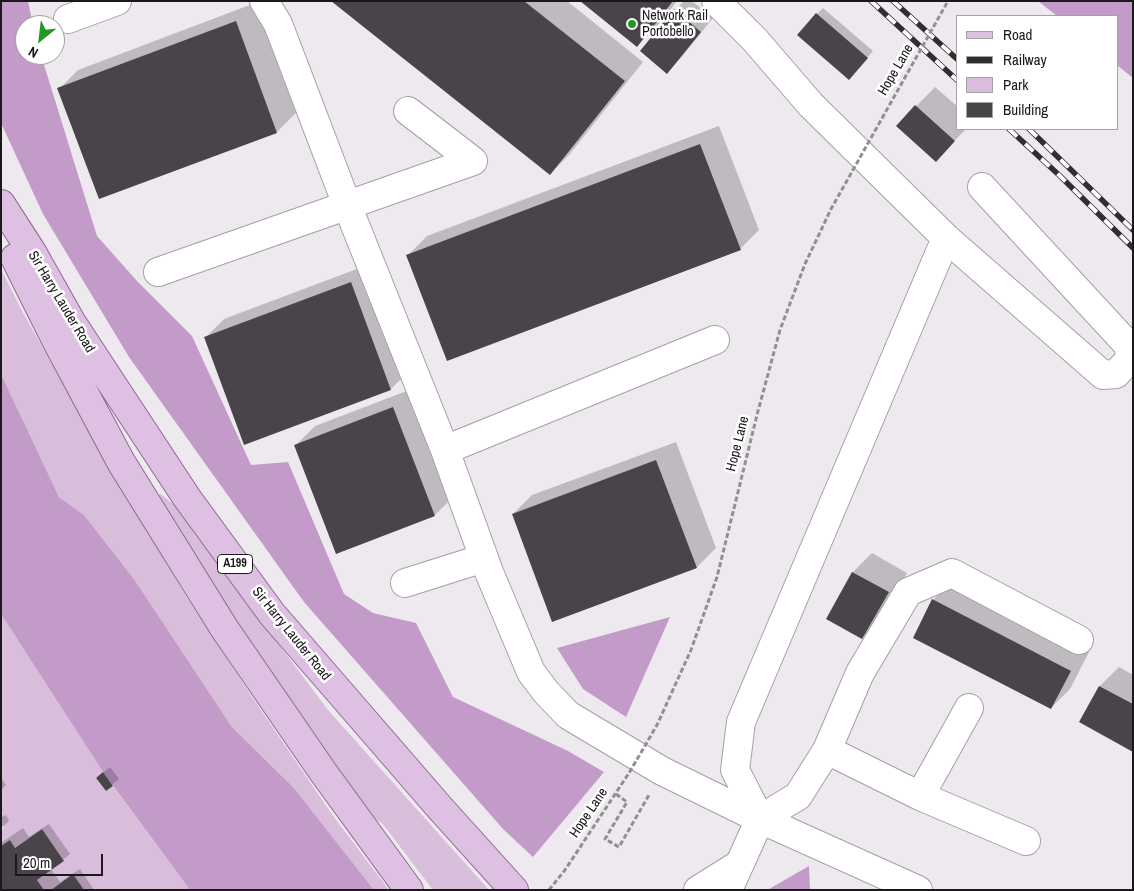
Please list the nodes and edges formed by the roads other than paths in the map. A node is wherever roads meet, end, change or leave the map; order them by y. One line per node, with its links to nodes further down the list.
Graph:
1 (117, 1): 4 (street)
2 (264, 1): 8 (street)
3 (716, 1): 10 (street)
4 (68, 19)
5 (408, 111): 8 (street)
6 (982, 187): 10 (street)
7 (1, 204): 25 (main road, Sir Harry Lauder Road / A199)
8 (347, 205): 11 (street); 13 (street)
9 (1, 222): 24 (main road, Sir Harry Lauder Road)
10 (946, 238): 20 (street)
11 (158, 272)
12 (715, 340): 13 (street)
13 (446, 450): 14 (street)
14 (484, 558): 15 (street); 20 (street)
15 (405, 583)
16 (1079, 640): 18 (street)
17 (969, 708): 19 (street)
18 (827, 750): 19 (street); 20 (street)
19 (920, 796): 21 (street)
20 (760, 819): 22 (street); 23 (street)
21 (1026, 841)
22 (733, 877): 26 (street)
23 (904, 887)
24 (409, 890)
25 (514, 890)
26 (698, 890)

